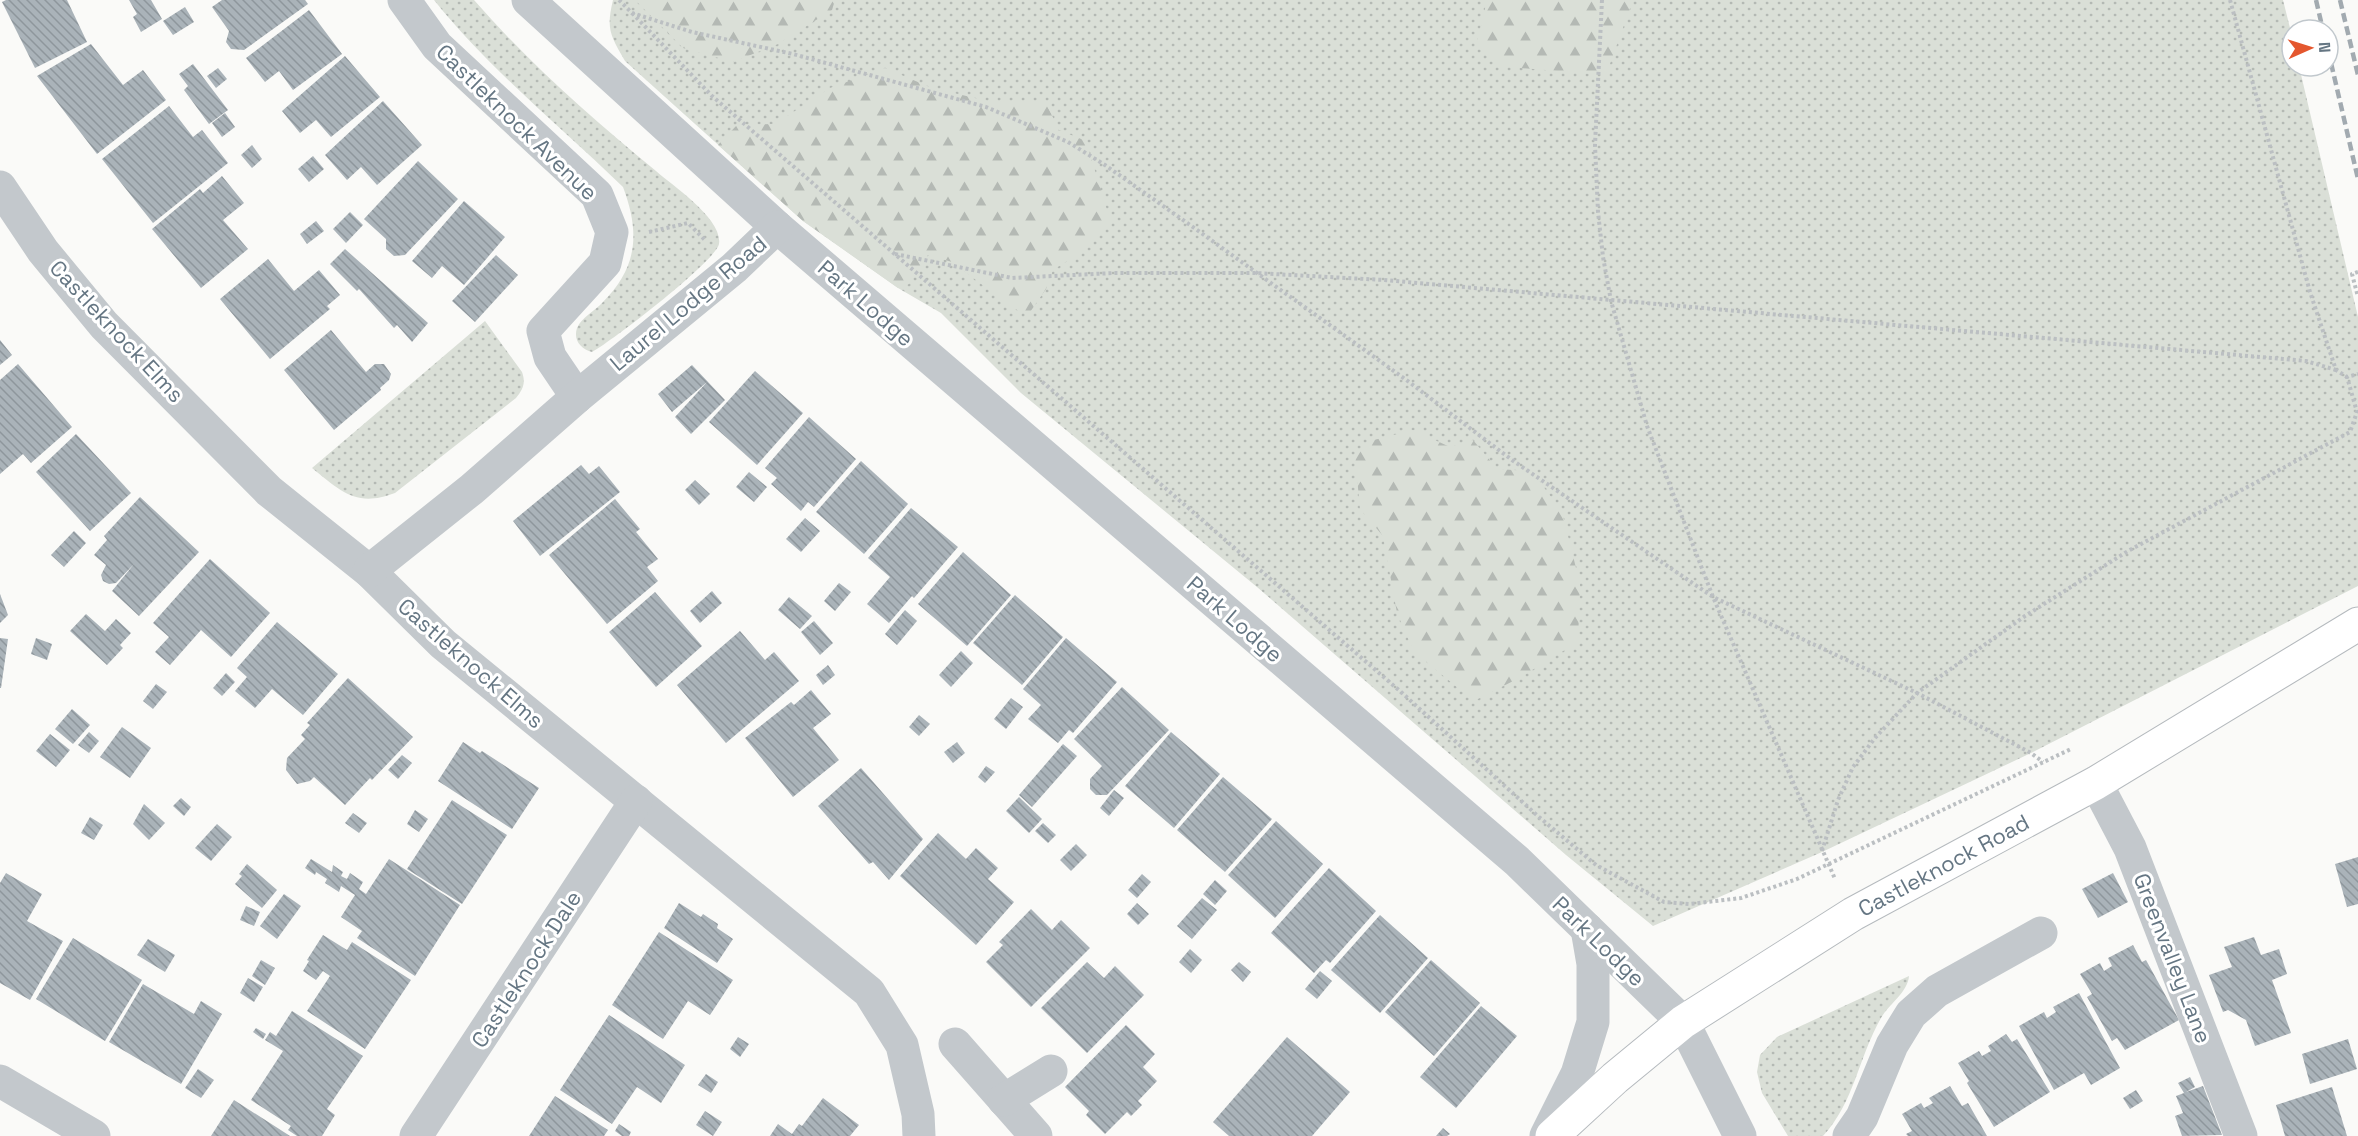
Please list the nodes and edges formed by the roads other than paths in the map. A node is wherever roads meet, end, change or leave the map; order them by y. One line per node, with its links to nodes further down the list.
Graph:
1 (404, 0): 5 (street, Castleknock Avenue)
2 (542, 4): 4 (street, Laurel Lodge Road)
3 (0, 187): 6 (street, Castleknock Elms)
4 (777, 227): 5 (street, Laurel Lodge Road); 10 (street, Park Lodge)
5 (577, 397): 6 (street, Laurel Lodge Road)
6 (369, 571): 9 (street, Castleknock Elms)
7 (2358, 624): 8 (main road, Castleknock Road)
8 (2090, 787): 12 (main road, Castleknock Road); 25 (street, Greenvalley Lane)
9 (636, 801): 18 (street, Castleknock Dale); 19 (street, Castleknock Elms)
10 (1587, 929): 12 (street, Park Lodge); 21 (street)
11 (2041, 933): 24 (street)
12 (1683, 1022): 22 (main road, Castleknock Road); 23 (street, Park Lodge)
13 (954, 1044): 16 (street)
14 (1051, 1071): 16 (street)
15 (0, 1081): 17 (street)
16 (1004, 1101): 20 (street)
17 (94, 1136)
18 (416, 1136)
19 (919, 1136)
20 (1036, 1136)
21 (1546, 1136)
22 (1552, 1136)
23 (1740, 1136)
24 (1850, 1136)
25 (2241, 1136)

